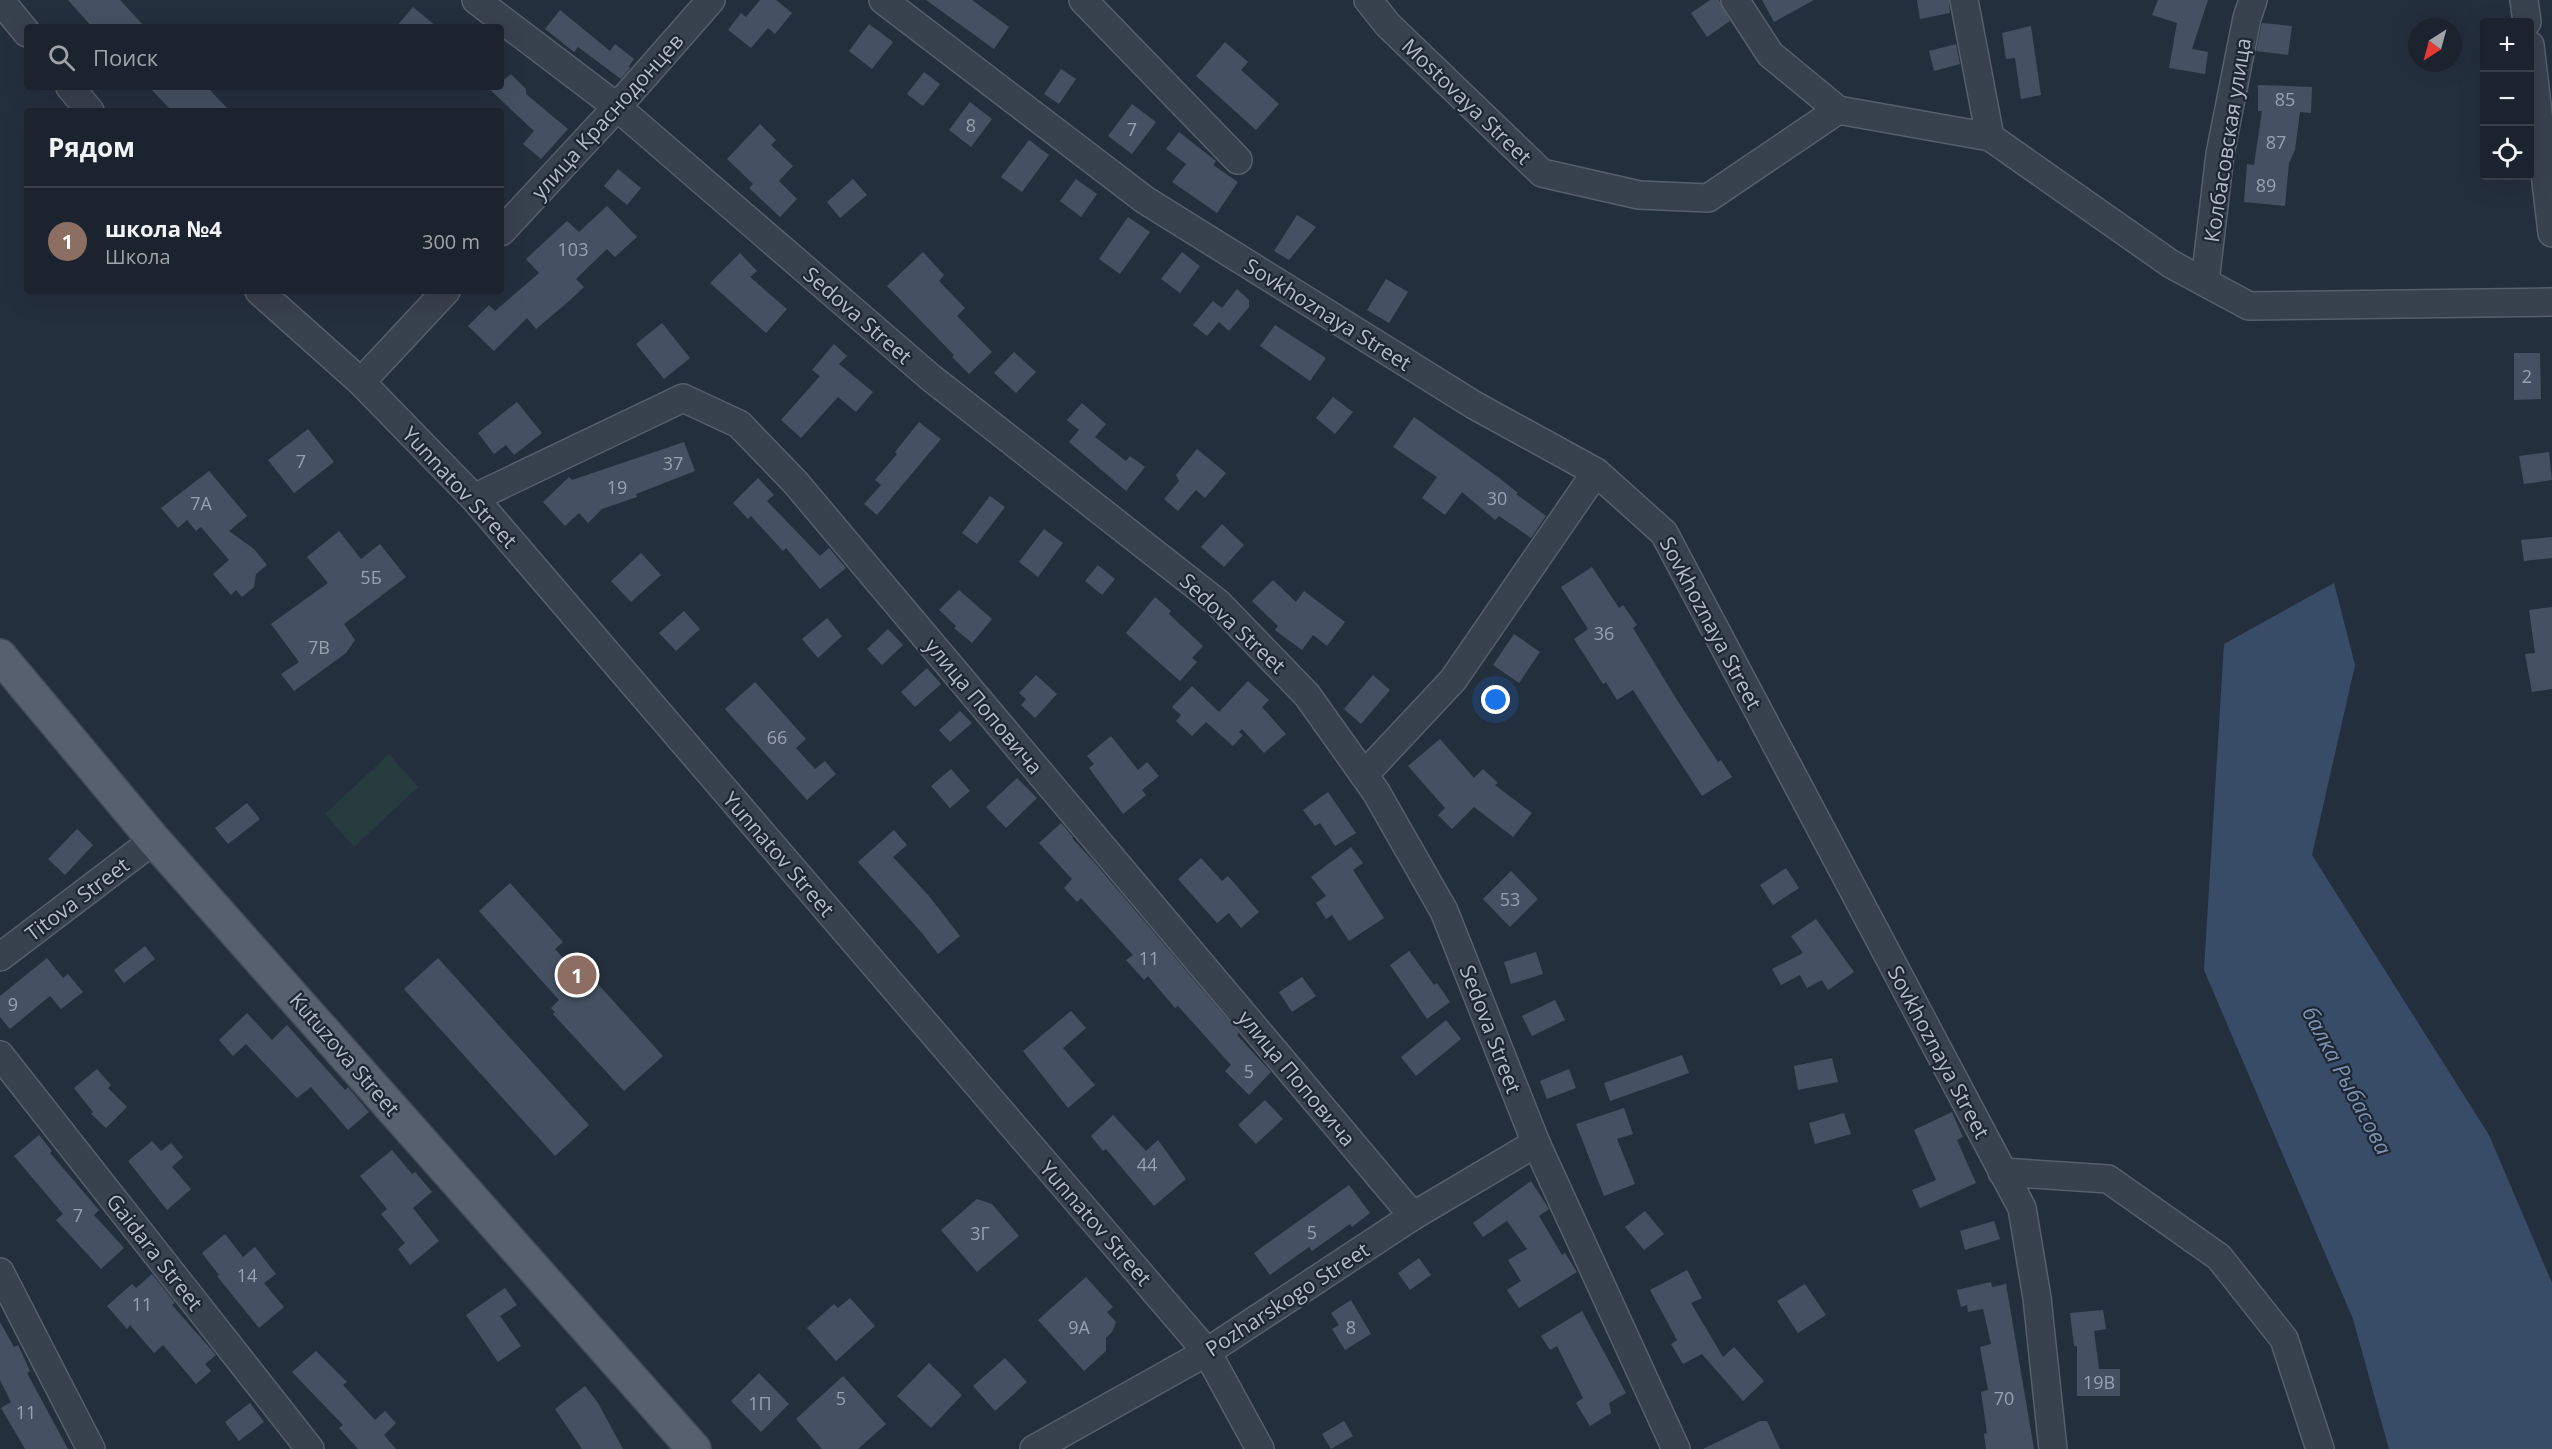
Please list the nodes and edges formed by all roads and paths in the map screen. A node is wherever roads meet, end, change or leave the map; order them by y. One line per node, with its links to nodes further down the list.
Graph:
1 (0, 0): 12 (street)
2 (476, 0): 15 (street, Sedova Street)
3 (711, 0): 15 (street, улица Краснодонцев)
4 (883, 0): 27 (street, Sovkhoznaya Street)
5 (1083, 0): 19 (street)
6 (1368, 0): 17 (street, Mostovaya Street)
7 (1735, 0): 17 (street)
8 (1964, 0): 18 (street)
9 (2253, 0): 22 (street, Колбасовская улица)
10 (2524, 0): 11 (street)
11 (2526, 18)
12 (24, 29)
13 (2532, 72): 21 (street)
14 (72, 90): 16 (street)
15 (617, 107): 20 (street, улица Краснодонцев); 30 (street, Sedova Street)
16 (88, 108)
17 (1838, 110): 18 (street)
18 (1990, 137): 22 (street)
19 (1238, 160)
20 (504, 229)
21 (2552, 233)
22 (2205, 282): 25 (street)
23 (262, 294): 26 (street, Yunnatov Street)
24 (443, 294): 26 (street)
25 (2552, 303)
26 (361, 382): 28 (street, Yunnatov Street)
27 (1596, 472): 30 (street); 35 (street, Sovkhoznaya Street)
28 (474, 498): 36 (street, улица Поповича); 38 (street, Yunnatov Street)
29 (0, 656): 31 (main road, Kutuzova Street)
30 (1364, 775): 34 (street, Sedova Street)
31 (154, 840): 32 (street, Titova Street); 41 (main road, Kutuzova Street)
32 (0, 957)
33 (0, 1055): 40 (street, Gaidara Street)
34 (1536, 1143): 36 (street, Pozharskogo Street); 44 (street, Sedova Street)
35 (2002, 1172): 45 (street, Sovkhoznaya Street); 46 (street)
36 (1413, 1216): 38 (street, Pozharskogo Street)
37 (0, 1272): 39 (street)
38 (1207, 1352): 42 (street, Pozharskogo Street); 43 (street, Yunnatov Street)
39 (91, 1449)
40 (310, 1449)
41 (694, 1449)
42 (1034, 1449)
43 (1260, 1449)
44 (1676, 1449)
45 (2053, 1449)
46 (2320, 1449)

